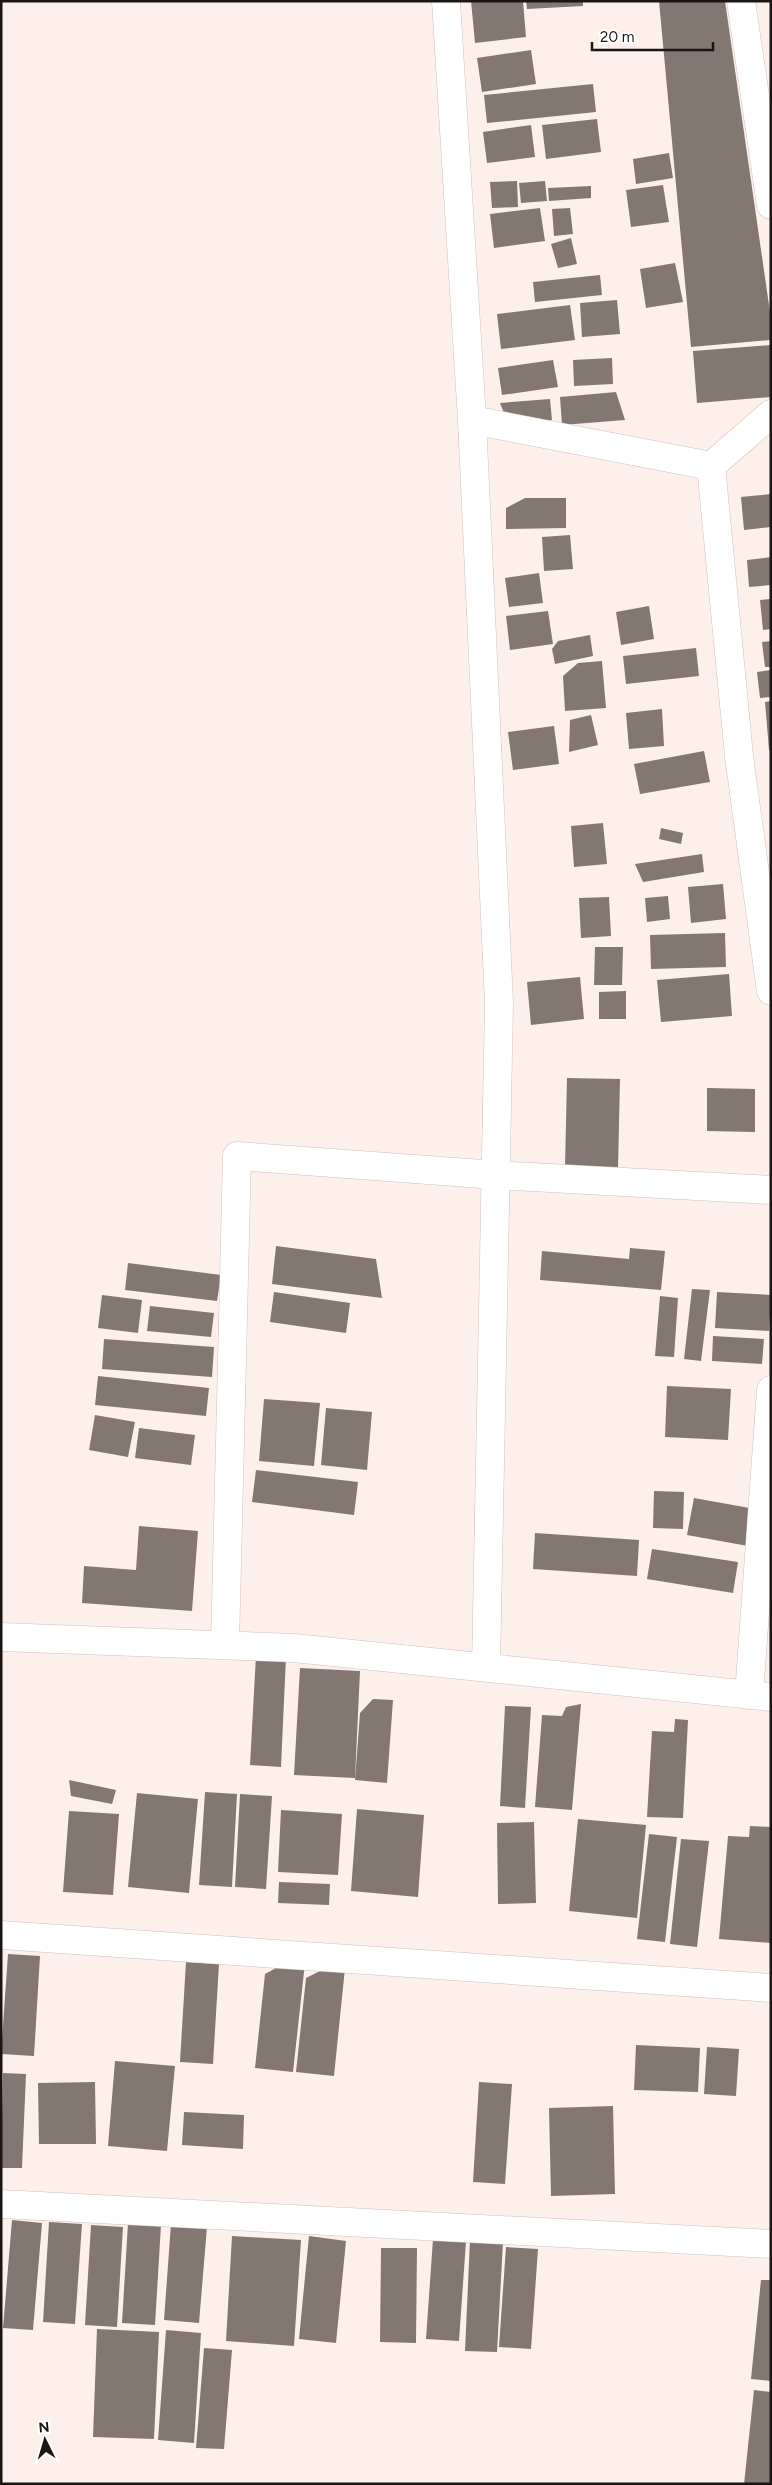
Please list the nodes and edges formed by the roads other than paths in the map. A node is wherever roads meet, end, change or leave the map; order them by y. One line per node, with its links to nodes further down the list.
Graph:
1 (446, 1): 5 (street)
2 (741, 1): 3 (street)
3 (771, 205)
4 (771, 414): 6 (street)
5 (472, 420): 6 (street); 8 (street)
6 (711, 466): 7 (street)
7 (771, 991)
8 (496, 1175): 9 (street); 12 (street); 13 (street)
9 (771, 1190)
10 (771, 1390): 14 (street)
11 (1, 1636): 12 (street)
12 (225, 1645): 13 (street)
13 (486, 1667): 14 (street)
14 (760, 1696)
15 (1, 1935): 16 (street)
16 (771, 1988)
17 (1, 2204): 18 (street)
18 (771, 2244)

